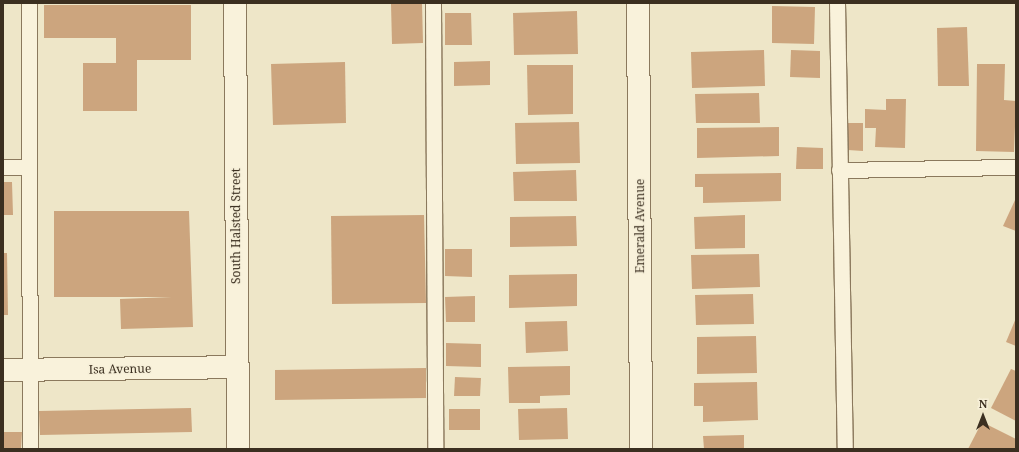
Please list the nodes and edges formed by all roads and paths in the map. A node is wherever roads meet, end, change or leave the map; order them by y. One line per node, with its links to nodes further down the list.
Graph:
1 (29, 3): 7 (lane)
2 (235, 3): 10 (street, South Halsted Street)
3 (433, 3): 15 (lane)
4 (638, 3): 16 (street, Emerald Avenue)
5 (837, 3): 9 (lane)
6 (3, 167): 7 (lane)
7 (28, 167): 12 (lane)
8 (1016, 167): 9 (lane)
9 (839, 170): 17 (lane)
10 (237, 367): 12 (street, Isa Avenue); 14 (street, South Halsted Street)
11 (3, 370): 12 (street, Isa Avenue)
12 (28, 370): 13 (lane)
13 (30, 449)
14 (238, 449)
15 (435, 449)
16 (641, 449)
17 (845, 449)

